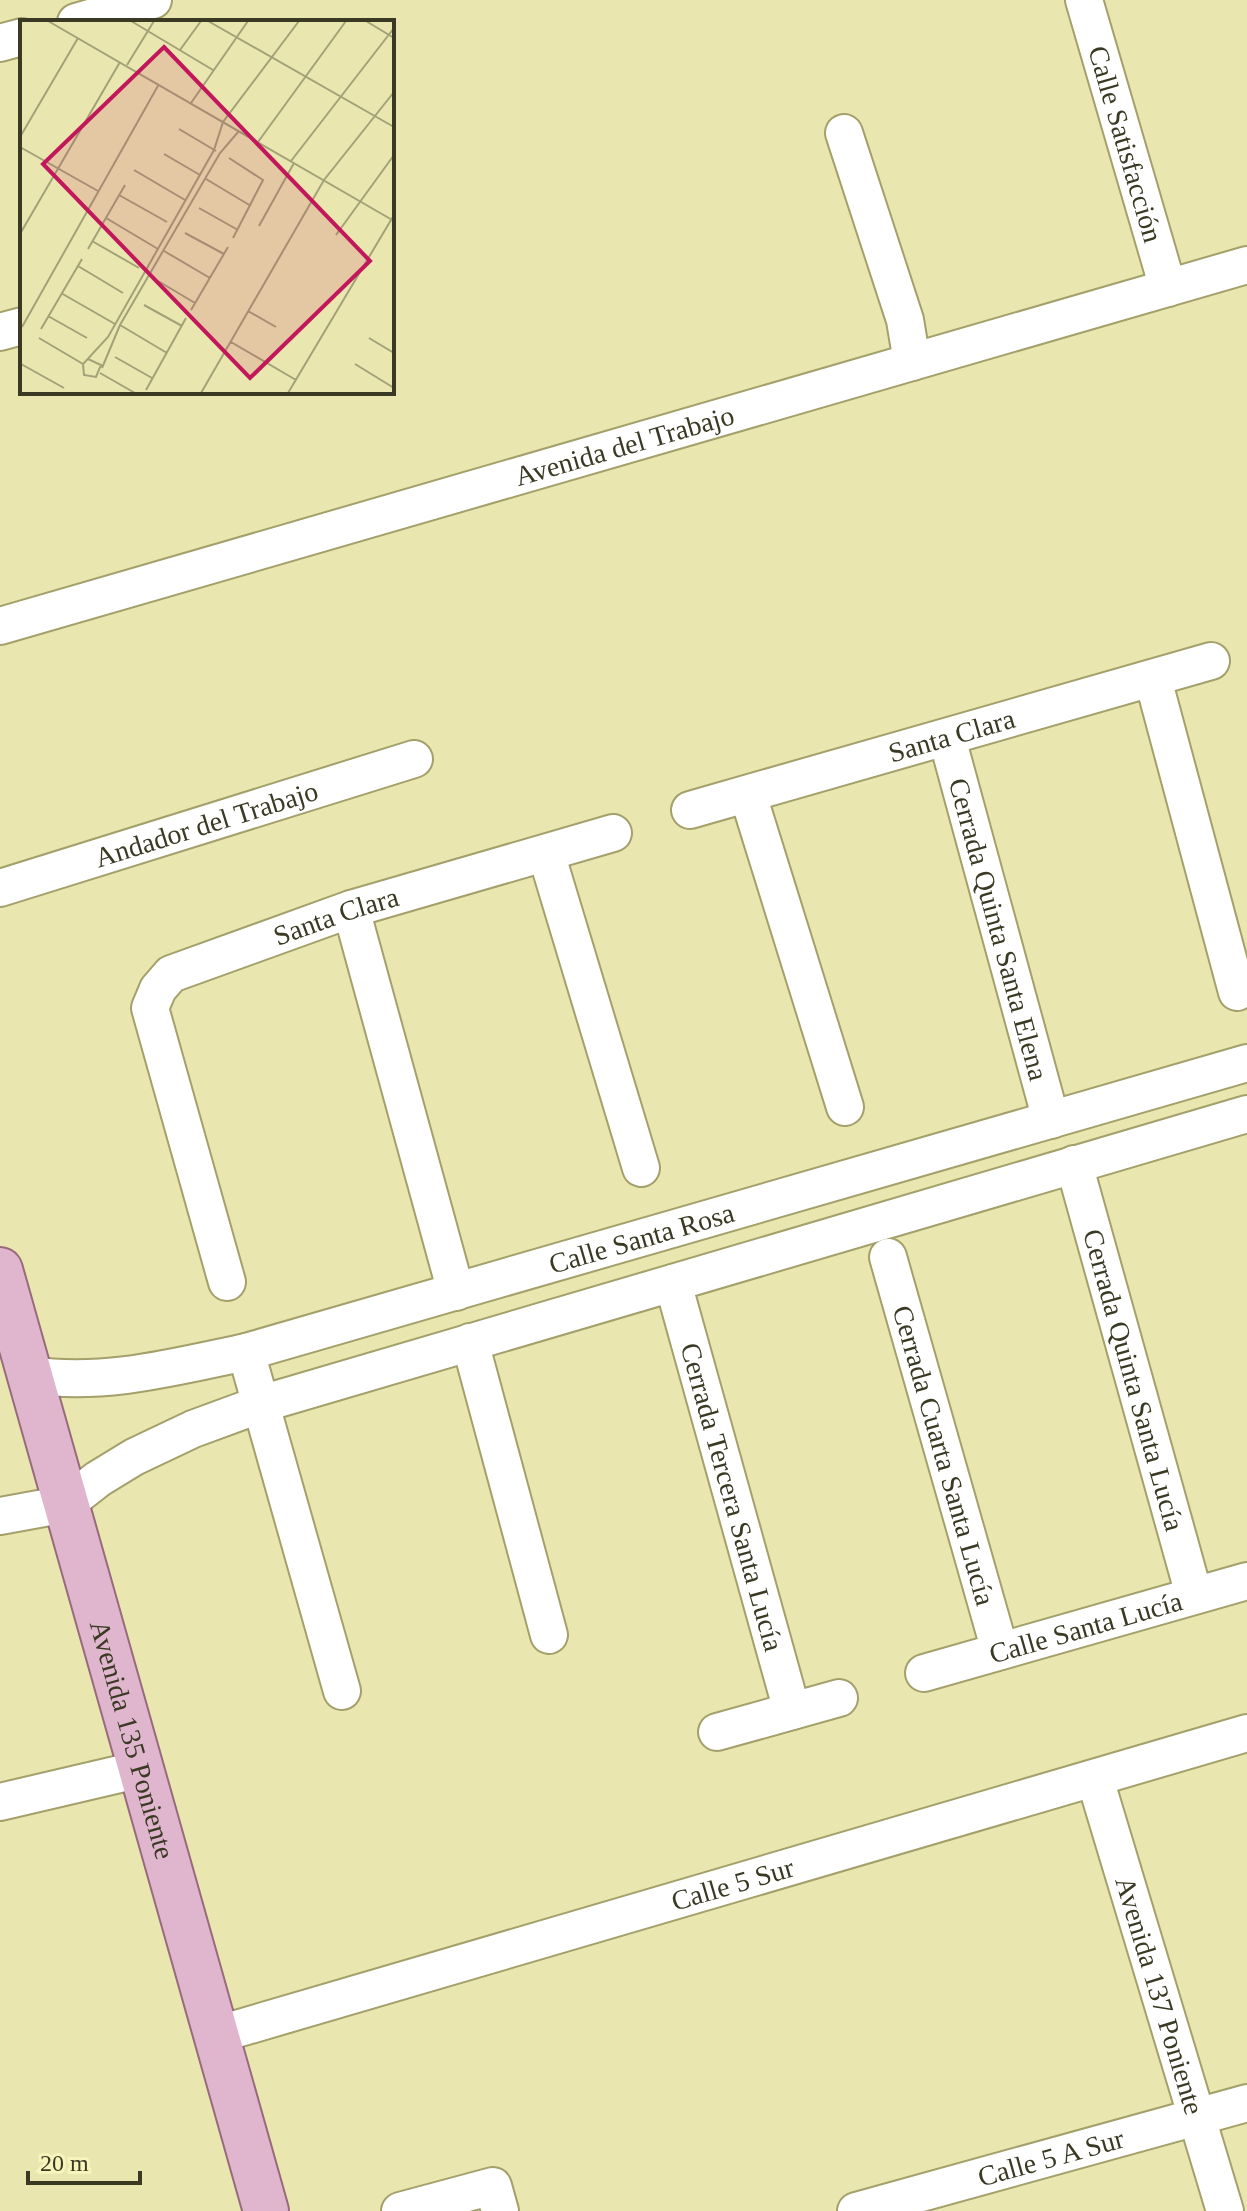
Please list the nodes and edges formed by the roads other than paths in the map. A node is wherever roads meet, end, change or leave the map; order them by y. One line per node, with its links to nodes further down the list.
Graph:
1 (153, 0): 3 (street)
2 (1084, 0): 8 (street, Calle Satisfacción)
3 (83, 20)
4 (20, 38): 5 (street)
5 (0, 43)
6 (844, 133): 11 (street)
7 (1247, 265): 8 (street, Avenida del Trabajo)
8 (1168, 288): 11 (street, Avenida del Trabajo)
9 (20, 327): 10 (street)
10 (0, 332)
11 (912, 362): 12 (street, Avenida del Trabajo)
12 (0, 626)
13 (1211, 661): 14 (street, Santa Clara)
14 (1153, 679): 15 (street, Santa Clara); 23 (street)
15 (947, 738): 17 (street, Santa Clara); 28 (street, Cerrada Quinta Santa Elena)
16 (414, 759): 21 (street, Andador del Trabajo)
17 (748, 795): 18 (street, Santa Clara); 26 (street)
18 (690, 810)
19 (613, 833): 20 (street, Santa Clara)
20 (546, 853): 22 (street, Santa Clara); 31 (street)
21 (0, 888)
22 (351, 909): 34 (street, Santa Clara); 36 (street)
23 (1237, 992)
24 (1247, 1063): 25 (street, Calle Santa Rosa)
25 (1155, 1090): 28 (street, Calle Santa Rosa); 29 (street)
26 (845, 1107)
27 (1247, 1114): 29 (street, Calle Santa Rosa)
28 (1051, 1120): 36 (street, Calle Santa Rosa)
29 (1167, 1137): 30 (street, Calle Santa Rosa)
30 (1074, 1164): 35 (street, Calle Santa Rosa); 44 (street, Cerrada Quinta Santa Lucía)
31 (641, 1168)
32 (888, 1257): 46 (street, Cerrada Cuarta Santa Lucía)
33 (0, 1270): 39 (main road, Avenida 135 Poniente)
34 (227, 1282)
35 (673, 1283): 37 (street, Calle Santa Rosa); 50 (street, Cerrada Tercera Santa Lucía)
36 (456, 1292): 38 (street, Calle Santa Rosa)
37 (470, 1342): 40 (street, Calle Santa Rosa); 45 (street)
38 (246, 1352): 39 (street, Calle Santa Rosa); 40 (street)
39 (30, 1375): 41 (main road, Avenida 135 Poniente)
40 (261, 1404): 41 (street, Calle Santa Rosa); 48 (street)
41 (66, 1504): 42 (street); 53 (main road, Avenida 135 Poniente)
42 (0, 1516)
43 (1247, 1581): 44 (street, Calle Santa Lucía)
44 (1194, 1595): 46 (street, Calle Santa Lucía)
45 (549, 1635)
46 (1000, 1651): 47 (street, Calle Santa Lucía)
47 (924, 1673)
48 (342, 1691)
49 (839, 1698): 50 (street)
50 (792, 1711): 51 (street)
51 (717, 1732)
52 (1247, 1733): 54 (street, Calle 5 Sur)
53 (141, 1769): 55 (street); 56 (main road, Avenida 135 Poniente)
54 (1095, 1779): 56 (street, Calle 5 Sur); 58 (street, Avenida 137 Poniente)
55 (0, 1802)
56 (216, 2035): 59 (main road, Avenida 135 Poniente)
57 (1247, 2103): 58 (street, Calle 5 A Sur)
58 (1198, 2118): 62 (street, Calle 5 A Sur); 63 (street, Avenida 137 Poniente)
59 (266, 2211)
60 (400, 2211): 61 (street)
61 (500, 2211)
62 (856, 2211)
63 (1225, 2211)

